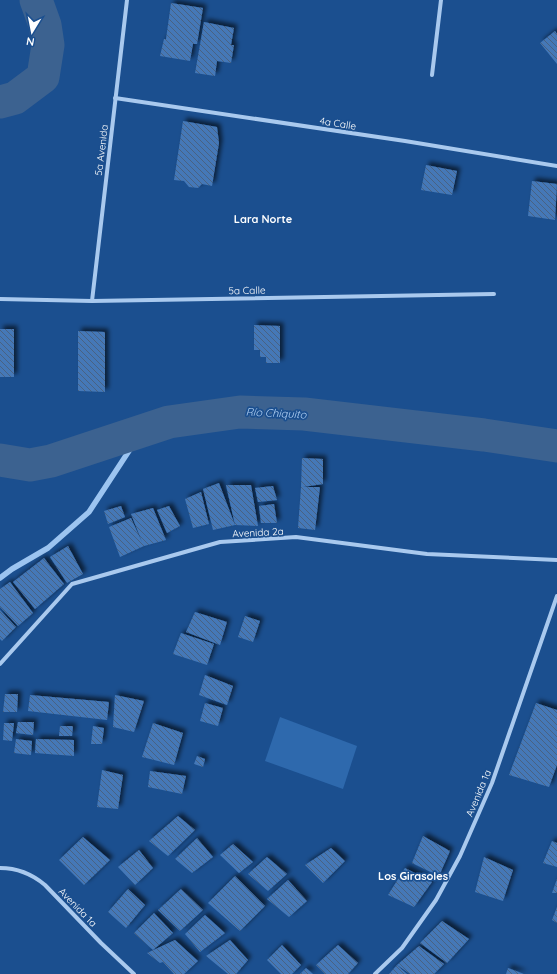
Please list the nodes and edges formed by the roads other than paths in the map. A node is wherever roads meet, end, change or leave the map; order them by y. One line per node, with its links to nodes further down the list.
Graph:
1 (127, 0): 4 (street, 5a Avenida)
2 (441, 0): 3 (street)
3 (432, 75)
4 (116, 98): 5 (street, 4a Calle); 8 (street, 5a Avenida)
5 (557, 166)
6 (494, 294): 8 (street, 5a Calle)
7 (0, 299): 8 (street, 5a Calle)
8 (92, 301)
9 (557, 560): 11 (street, Avenida 2a)
10 (557, 596): 14 (street, Avenida 1a)
11 (0, 664)
12 (0, 868): 13 (street, Avenida 1a)
13 (134, 974)
14 (374, 974)

